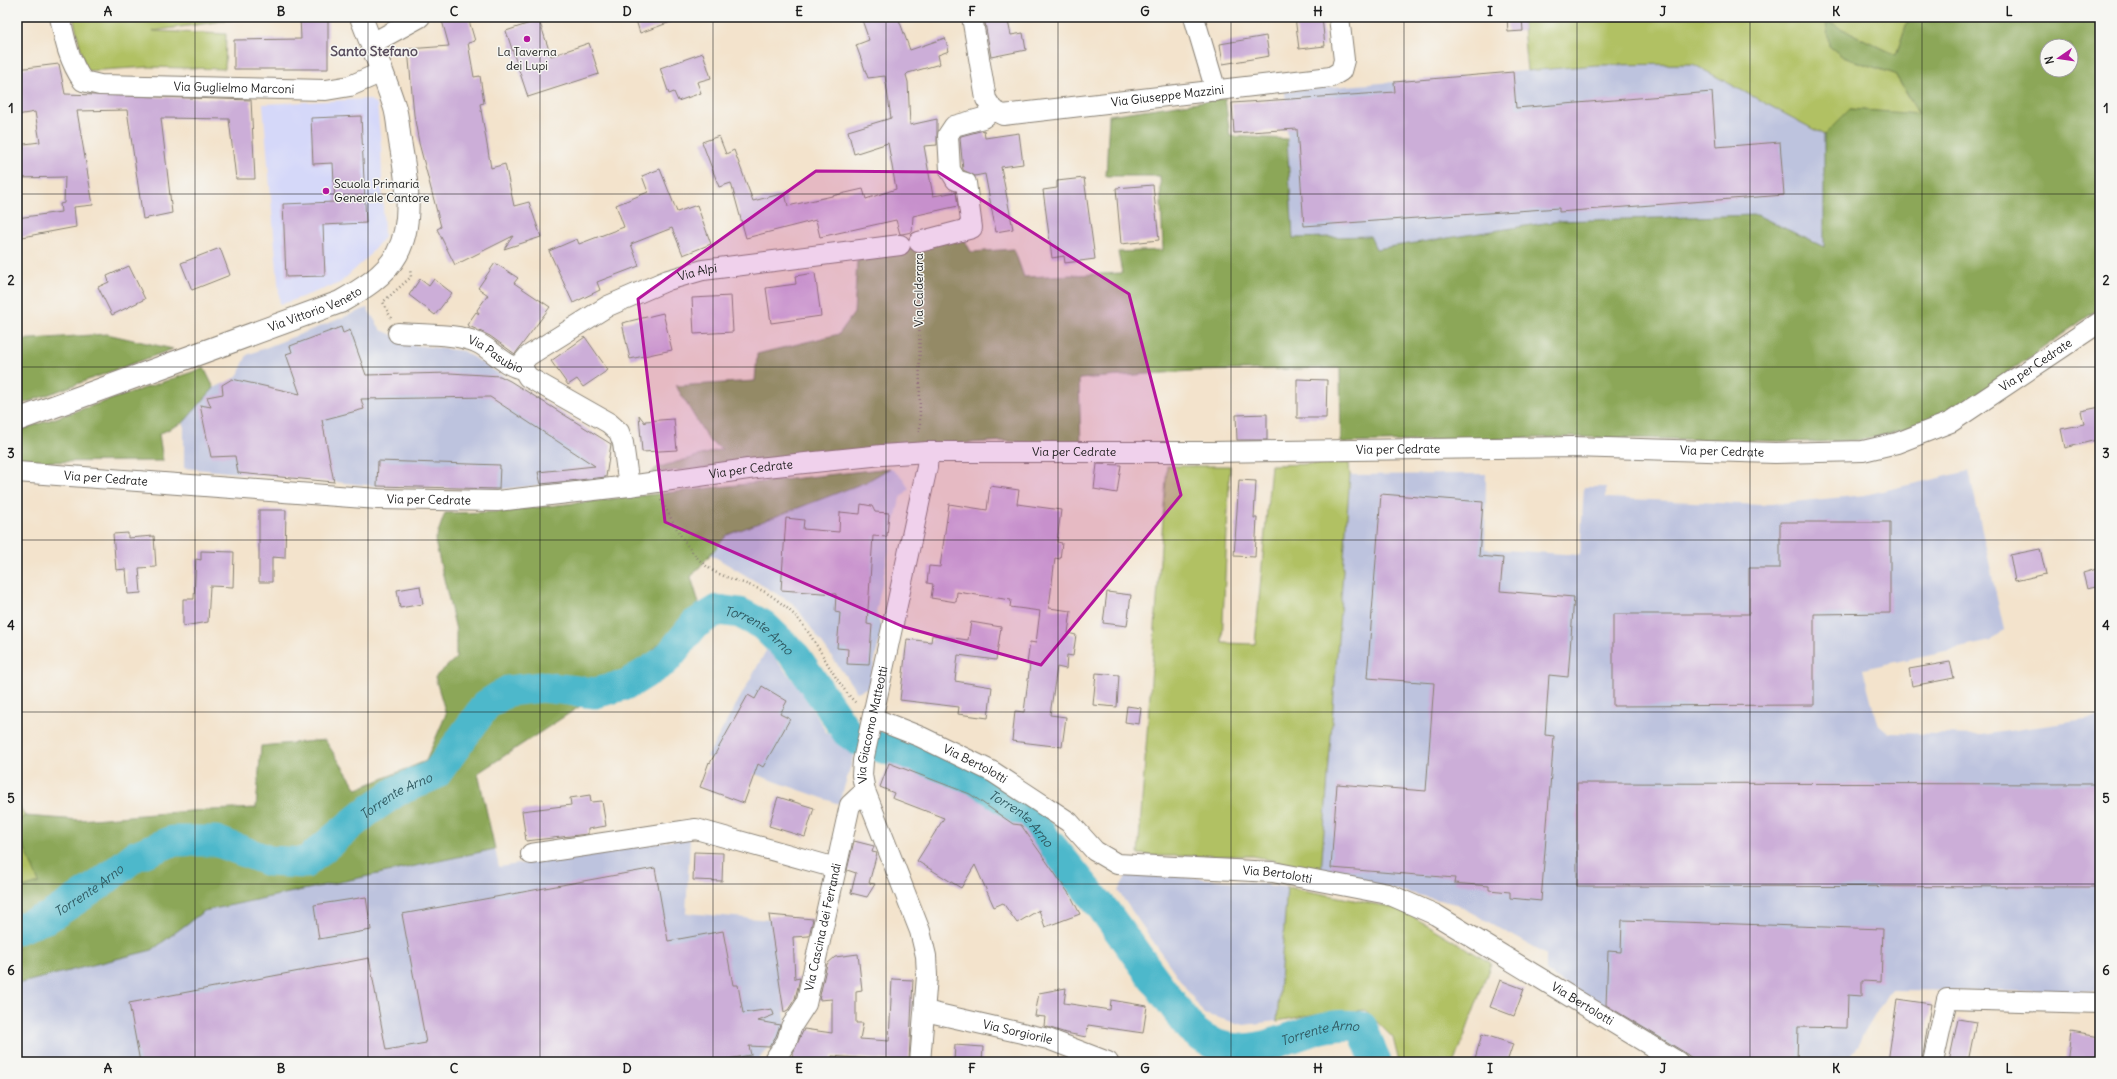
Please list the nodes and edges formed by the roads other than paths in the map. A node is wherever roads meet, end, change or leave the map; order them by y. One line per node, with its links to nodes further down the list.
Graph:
1 (60, 17): 8 (street, Via Guglielmo Marconi)
2 (361, 17): 7 (street, Via Vittorio Veneto)
3 (420, 17): 7 (street)
4 (972, 17): 10 (street)
5 (1194, 17): 9 (street)
6 (1339, 17): 9 (street, Via Giuseppe Mazzini)
7 (371, 44): 8 (street, Via Vittorio Veneto)
8 (382, 72): 16 (street, Via Vittorio Veneto)
9 (1216, 91): 10 (street, Via Giuseppe Mazzini)
10 (993, 110): 11 (street, Via Calderara)
11 (919, 242)
12 (900, 245): 15 (street, Via Alpi)
13 (2100, 322): 17 (street, Via per Cedrate)
14 (398, 333): 15 (street, Via Pasubio)
15 (523, 369): 19 (street, Via Pasubio)
16 (17, 420)
17 (924, 452): 19 (street, Via per Cedrate); 20 (street, Via Giacomo Matteotti)
18 (17, 472): 19 (street, Via per Cedrate)
19 (629, 486)
20 (872, 724): 21 (street, Via Giacomo Matteotti); 29 (street, Via Bertolotti)
21 (865, 791): 23 (street, Via Cascina dei Ferrandi); 25 (street, Via Giacomo Matteotti)
22 (531, 854): 23 (street)
23 (836, 868): 26 (street, Via Cascina dei Ferrandi)
24 (2100, 1003): 30 (street)
25 (925, 1011): 27 (street, Via Giacomo Matteotti); 28 (street, Via Sorgiorile)
26 (773, 1062)
27 (920, 1062)
28 (1108, 1062)
29 (1678, 1062)
30 (1933, 1062)

